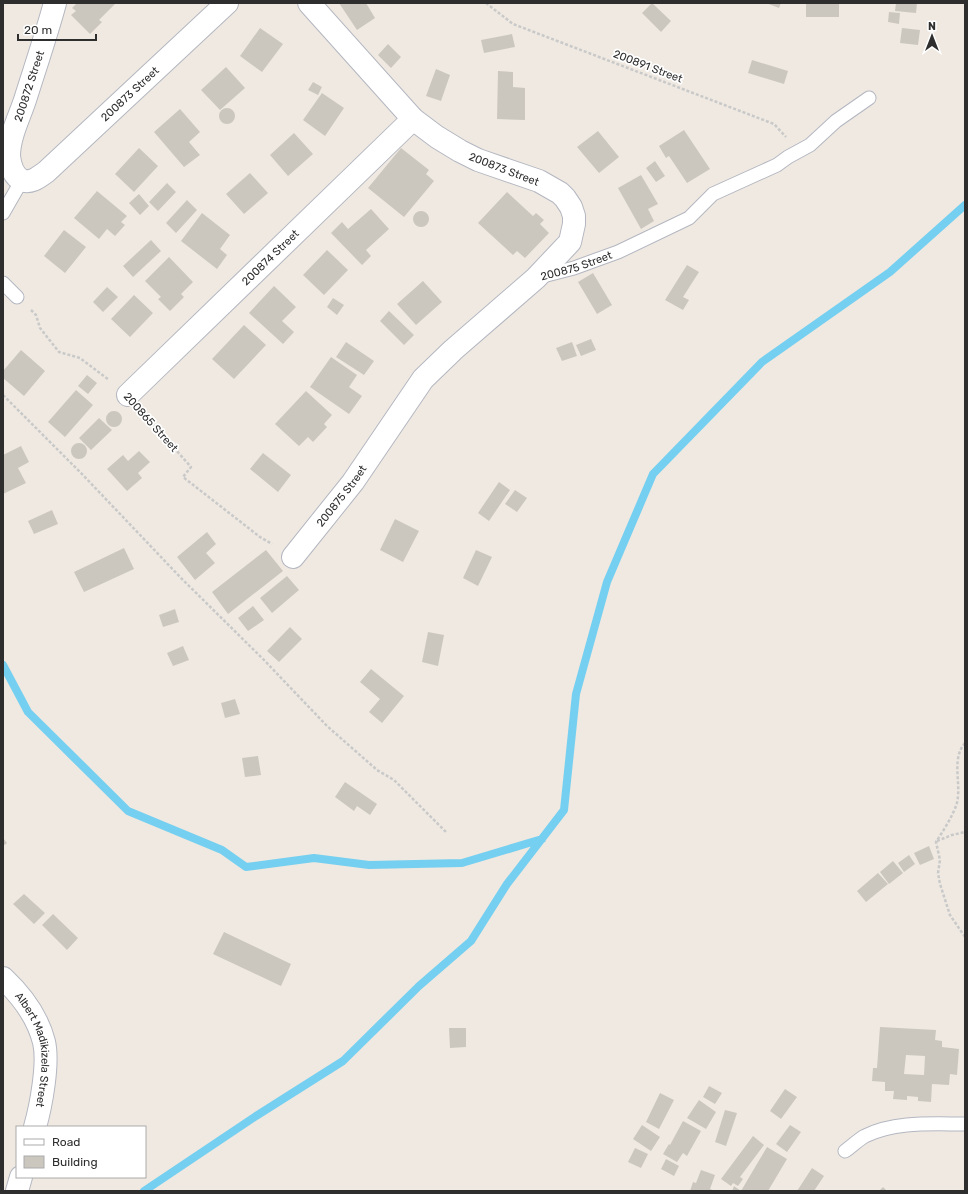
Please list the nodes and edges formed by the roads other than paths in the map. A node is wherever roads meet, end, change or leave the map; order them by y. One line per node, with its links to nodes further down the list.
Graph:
1 (55, 3): 6 (street, 200872 Street)
2 (227, 3): 6 (street, 200873 Street)
3 (309, 3): 5 (street, 200873 Street)
4 (869, 98): 8 (lane, 200875 Street)
5 (413, 119): 8 (street, 200873 Street); 11 (street, 200874 Street)
6 (26, 181): 7 (lane)
7 (3, 213)
8 (536, 278): 12 (street, 200875 Street)
9 (3, 283): 10 (lane)
10 (17, 297)
11 (128, 395)
12 (293, 557)
13 (3, 978): 15 (street, Albert Madikizela Street)
14 (965, 1124): 16 (lane)
15 (35, 1126)
16 (845, 1151)
17 (21, 1178): 18 (street)
18 (17, 1191)

